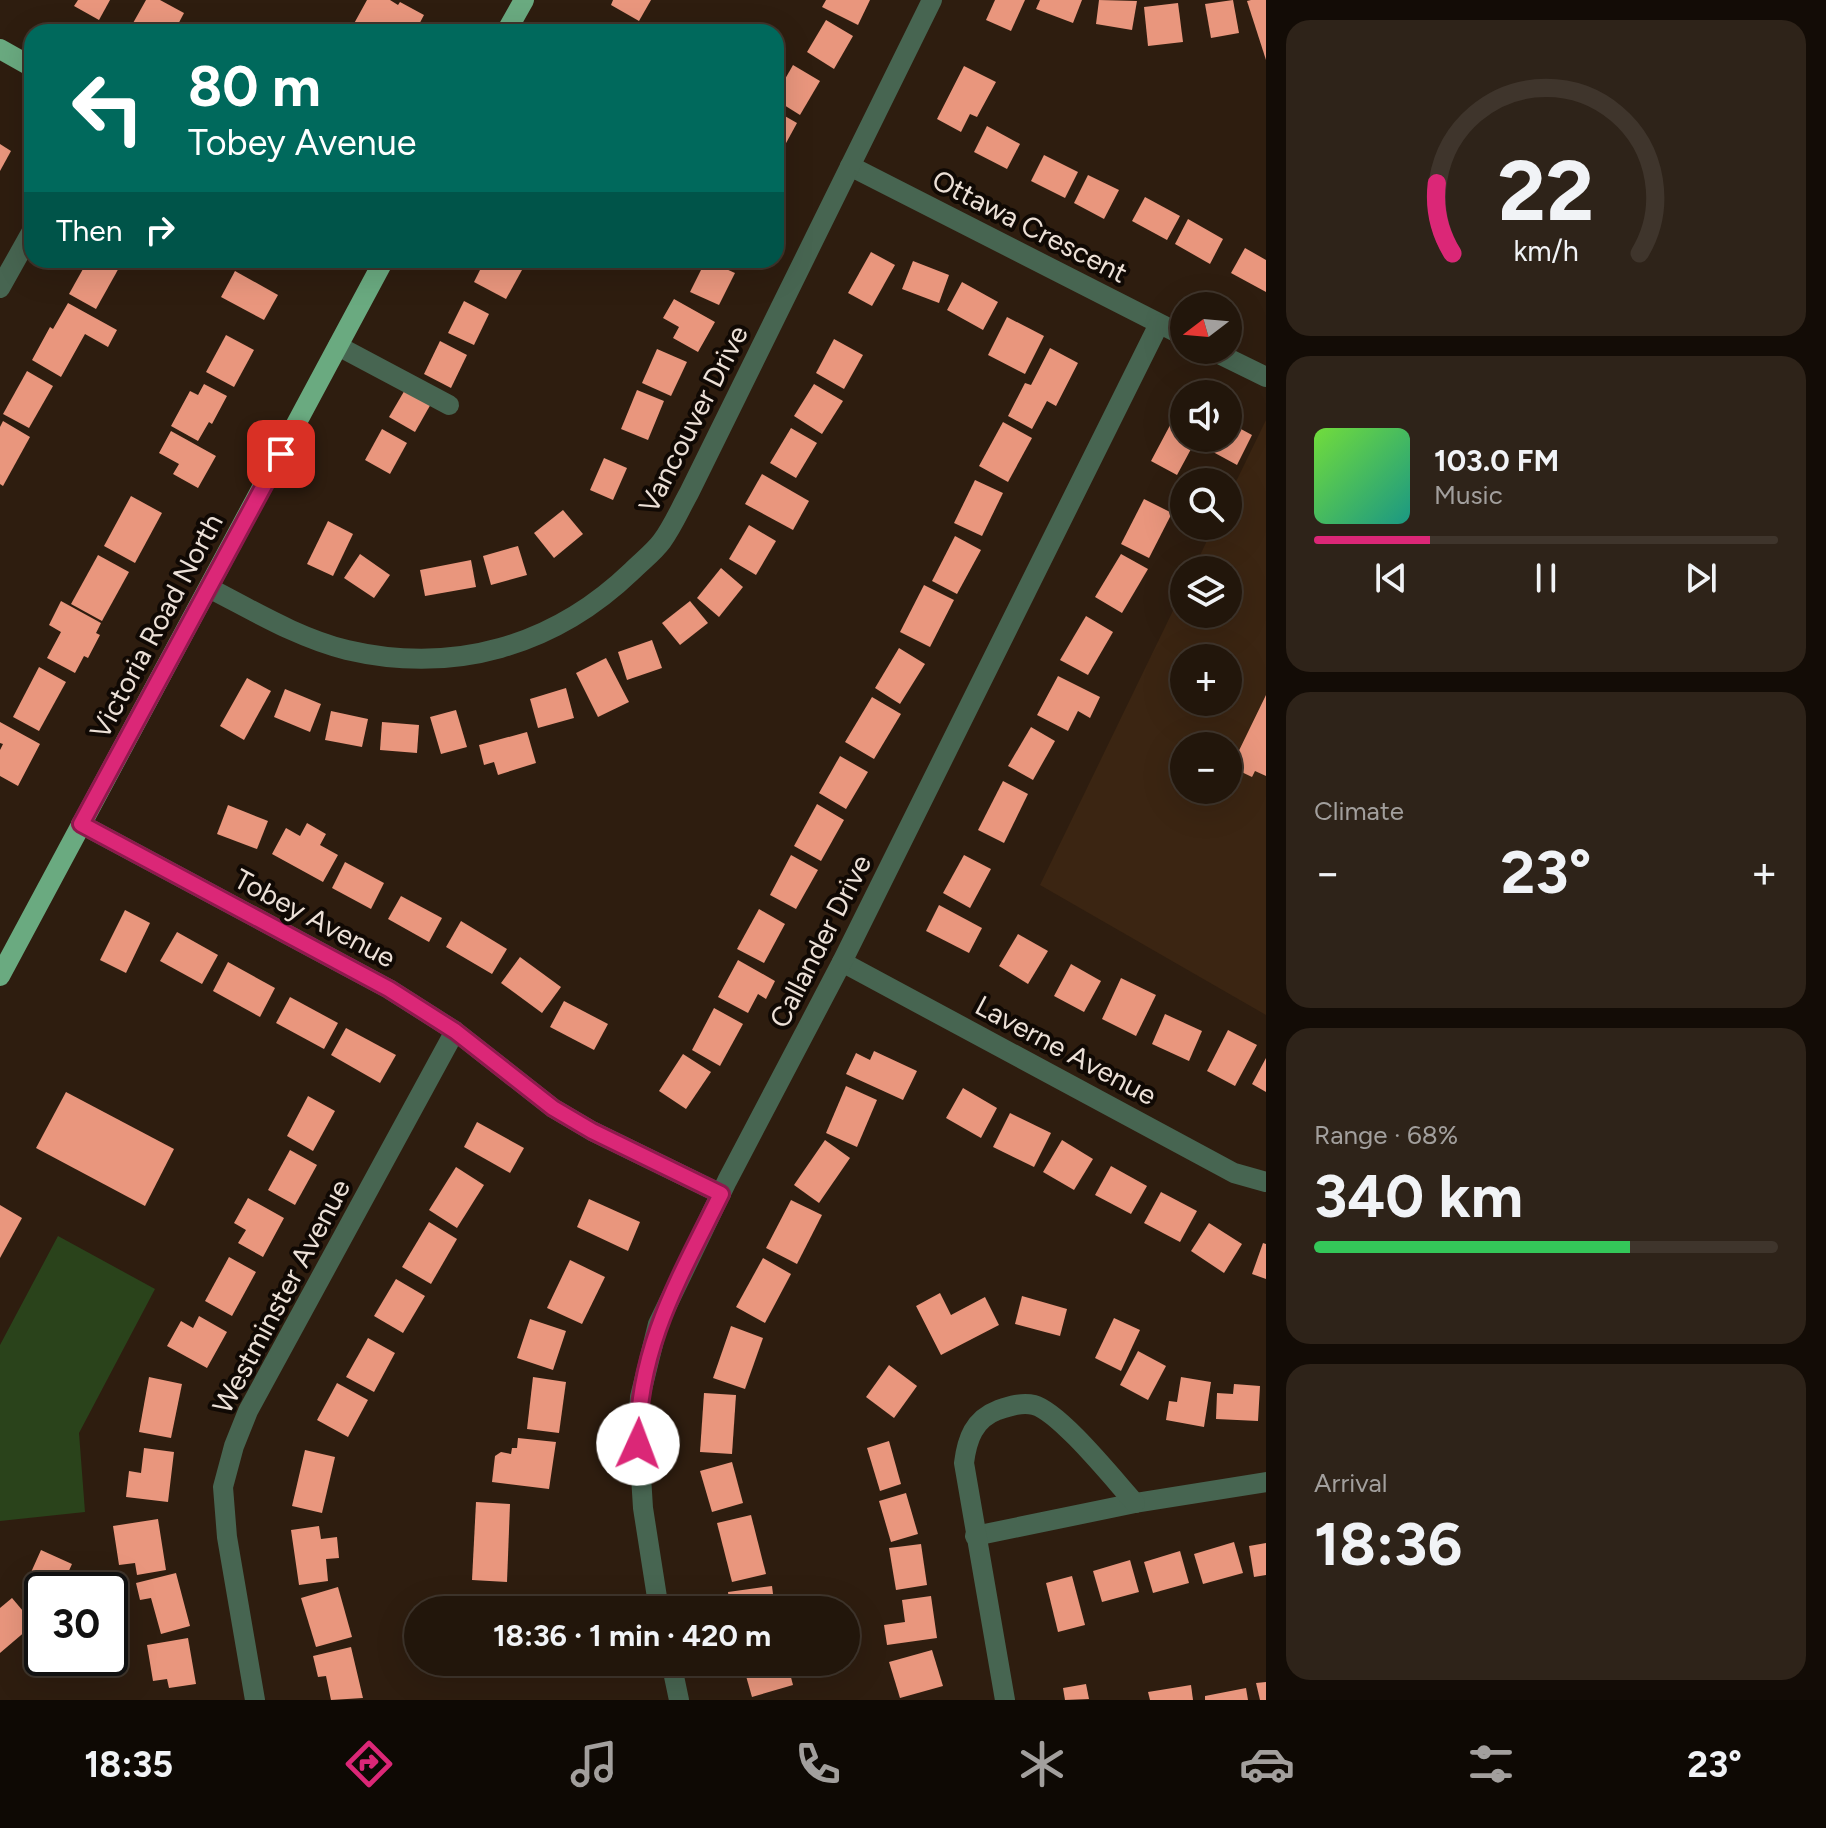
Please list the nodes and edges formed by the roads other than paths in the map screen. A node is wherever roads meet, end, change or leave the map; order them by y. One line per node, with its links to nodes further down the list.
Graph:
1 (524, 0): 3 (main road)
2 (932, 0): 6 (street, Vancouver Drive)
3 (510, 24)
4 (0, 49): 5 (main road)
5 (24, 62)
6 (850, 166): 10 (street, Ottawa Crescent); 16 (street, Vancouver Drive)
7 (24, 245): 9 (street)
8 (379, 268): 12 (main road, Victoria Road North)
9 (0, 288)
10 (1159, 324): 11 (street, Ottawa Crescent); 18 (street, Callander Drive)
11 (1170, 329)
12 (338, 346): 15 (street); 16 (main road, Victoria Road North)
13 (1240, 364): 14 (street)
14 (1266, 377)
15 (449, 405)
16 (209, 588): 17 (main road, Victoria Road North)
17 (81, 824): 19 (main road, Victoria Road North); 20 (street, Tobey Avenue)
18 (842, 962): 21 (street, Laverne Avenue); 22 (street, Callander Drive)
19 (0, 976)
20 (455, 1031): 22 (street, Tobey Avenue); 28 (street, Westminster Avenue)
21 (1266, 1182)
22 (721, 1194): 26 (street, Callander Drive)
23 (1266, 1482): 24 (street)
24 (1135, 1503): 25 (street); 25 (street)
25 (975, 1536): 30 (street)
26 (657, 1596)
27 (674, 1676): 29 (street)
28 (255, 1700)
29 (679, 1700)
30 (1005, 1700)

